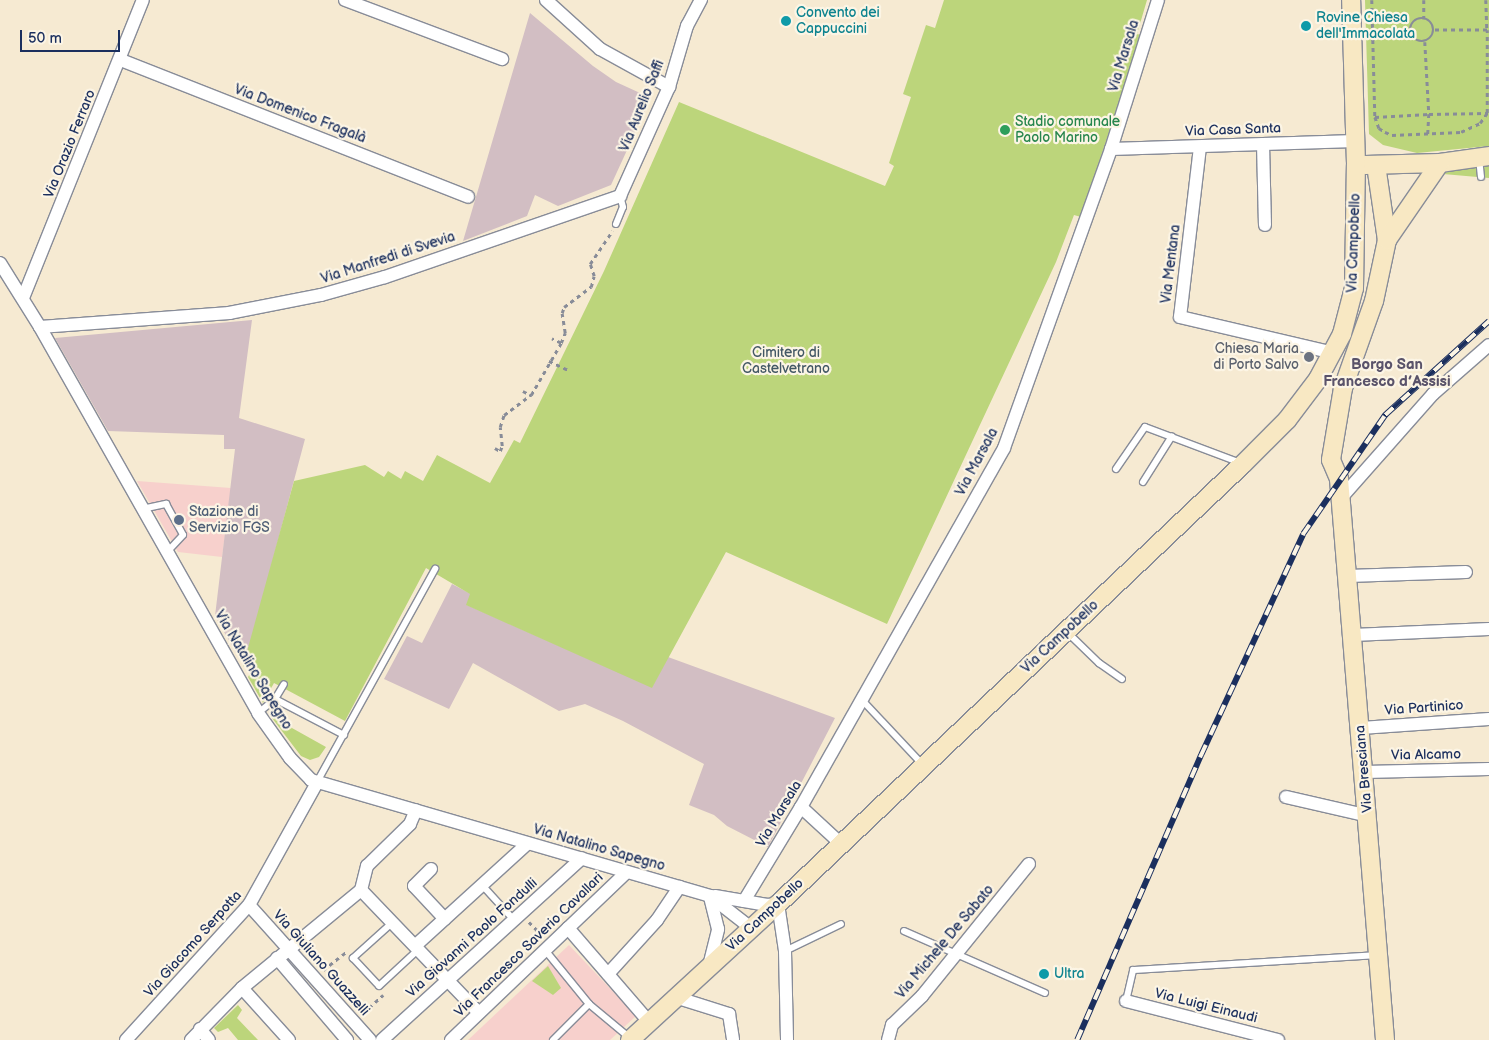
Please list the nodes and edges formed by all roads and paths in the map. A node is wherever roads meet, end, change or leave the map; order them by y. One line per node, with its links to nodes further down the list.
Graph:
1 (143, 0): 17 (street, Via Orazio Ferraro)
2 (345, 0): 18 (street)
3 (546, 0): 19 (street)
4 (702, 0): 19 (street, Via Aurelio Saffi)
5 (1158, 0): 27 (street, Via Marsala)
6 (1351, 0): 15 (main road, Via Campobello)
7 (1372, 0): 14 (path)
8 (1424, 0): 10 (path)
9 (1486, 0): 13 (path)
10 (1424, 18): 11 (path); 12 (path)
11 (1410, 30): 14 (path); 16 (path)
12 (1434, 30): 13 (path); 16 (path)
13 (1487, 30): 20 (path)
14 (1373, 33): 15 (path); 22 (path)
15 (1352, 34): 24 (main road, Via Campobello)
16 (1425, 42): 21 (path)
17 (121, 60): 34 (street, Via Domenico Fragalà); 39 (street, Via Orazio Ferraro)
18 (502, 60)
19 (669, 87): 33 (street, Via Aurelio Saffi)
20 (1488, 113): 21 (path); 23 (path)
21 (1429, 114): 22 (path); 23 (path)
22 (1375, 117): 23 (path)
23 (1428, 134)
24 (1355, 141): 25 (street, Via Casa Santa); 30 (main road, Via Campobello)
25 (1263, 144): 26 (street, Via Casa Santa); 36 (street)
26 (1200, 147): 27 (street, Via Casa Santa); 44 (street, Via Mentana)
27 (1111, 149): 65 (street, Via Marsala)
28 (1484, 156): 29 (main road); 32 (lane)
29 (1440, 163): 31 (main road); 37 (main road)
30 (1356, 164): 31 (main road); 44 (main road, Via Campobello)
31 (1376, 166): 37 (main road)
32 (1480, 177)
33 (620, 196): 35 (lane); 40 (street, Via Manfredi di Svevia)
34 (468, 197)
35 (616, 224): 42 (path)
36 (1265, 225)
37 (1387, 240): 54 (main road, Via Bresciana)
38 (0, 263): 39 (street, Via Natalino Sapegno)
39 (23, 298): 40 (street, Via Natalino Sapegno)
40 (40, 327): 55 (street, Via Natalino Sapegno)
41 (552, 339): 42 (path)
42 (561, 343): 45 (path)
43 (1489, 345): 54 (street)
44 (1334, 353): 51 (main road, Via Campobello)
45 (549, 361): 46 (path); 48 (path)
46 (568, 370)
47 (524, 391): 48 (path)
48 (531, 395): 50 (path)
49 (1172, 436): 51 (lane); 52 (lane); 53 (lane)
50 (495, 448)
51 (1243, 464): 61 (main road, Via Campobello)
52 (1116, 469)
53 (1143, 482)
54 (1341, 498): 59 (main road, Via Bresciana)
55 (142, 509): 56 (street, Via Natalino Sapegno); 56 (lane)
56 (167, 552): 67 (street, Via Natalino Sapegno)
57 (435, 569): 70 (lane)
58 (1466, 572): 59 (street)
59 (1348, 576): 62 (main road, Via Bresciana)
60 (1489, 629): 62 (street)
61 (1066, 631): 63 (lane); 71 (main road, Via Campobello)
62 (1353, 635): 69 (main road, Via Bresciana)
63 (1122, 679)
64 (284, 684): 66 (lane)
65 (860, 698): 71 (lane); 76 (street, Via Marsala)
66 (275, 700): 67 (lane); 70 (lane)
67 (258, 713): 74 (street, Via Natalino Sapegno)
68 (1489, 719): 69 (street, Via Partinico)
69 (1361, 728): 73 (main road, Via Bresciana)
70 (344, 735): 74 (lane)
71 (923, 765): 80 (main road, Via Campobello)
72 (1489, 768): 73 (street, Via Alcamo)
73 (1365, 772): 78 (main road, Via Bresciana)
74 (317, 783): 77 (street, Via Natalino Sapegno); 91 (street, Via Giacomo Serpotta)
75 (1286, 796): 78 (street)
76 (801, 807): 80 (street); 89 (street, Via Marsala)
77 (416, 810): 79 (street, Via Natalino Sapegno); 87 (street)
78 (1369, 816): 105 (main road, Via Bresciana)
79 (528, 843): 81 (street, Via Natalino Sapegno); 85 (street)
80 (840, 844): 90 (main road, Via Campobello)
81 (582, 858): 84 (street, Via Natalino Sapegno); 92 (street, Via Giovanni Paolo Fondulli)
82 (1029, 864): 104 (street, Via Michele De Sabato)
83 (431, 869): 93 (street)
84 (627, 872): 86 (street, Via Natalino Sapegno); 96 (street, Via Francesco Saverio Cavallari)
85 (482, 885): 92 (lane); 93 (street)
86 (679, 887): 88 (street, Via Natalino Sapegno); 108 (street)
87 (361, 890): 94 (street); 101 (street)
88 (710, 896): 89 (street, Via Natalino Sapegno); 97 (street, Via Natalino Sapegno); 107 (street)
89 (744, 901): 90 (street, Via Natalino Sapegno)
90 (778, 904): 97 (main road, Via Campobello); 103 (street)
91 (249, 905): 101 (street, Via Giuliano Guazzelli); 121 (street, Via Giacomo Serpotta)
92 (518, 917): 100 (path); 110 (street, Via Giovanni Paolo Fondulli)
93 (445, 919): 99 (street)
94 (392, 922): 99 (street); 111 (lane)
95 (841, 924): 103 (lane)
96 (568, 928): 100 (street, Via Francesco Saverio Cavallari); 108 (street)
97 (751, 928): 107 (main road, Via Campobello)
98 (904, 931): 104 (lane)
99 (418, 947): 110 (street); 111 (lane)
100 (548, 947): 116 (lane); 117 (street, Via Francesco Saverio Cavallari)
101 (291, 950): 106 (street); 109 (street, Via Giuliano Guazzelli)
102 (345, 950): 109 (path)
103 (785, 951): 132 (street)
104 (956, 953): 113 (lane); 133 (street, Via Michele De Sabato)
105 (1380, 955): 115 (lane); 135 (main road, Via Bresciana)
106 (277, 958): 112 (street); 125 (street)
107 (709, 966): 114 (main road, Via Campobello)
108 (608, 974): 118 (street)
109 (315, 977): 119 (street, Via Giuliano Guazzelli)
110 (448, 981): 117 (street); 127 (street, Via Giovanni Paolo Fondulli)
111 (379, 986): 119 (path)
112 (242, 988): 120 (street); 124 (street)
113 (1045, 993)
114 (675, 997): 118 (main road, Via Campobello); 131 (street)
115 (1126, 1001): 134 (street, Via Luigi Einaudi)
116 (590, 1004): 129 (lane); 130 (lane)
117 (479, 1013): 128 (street, Via Francesco Saverio Cavallari)
118 (649, 1022): 130 (main road, Via Campobello)
119 (354, 1023): 126 (street, Via Giuliano Guazzelli)
120 (200, 1029): 122 (street); 123 (street)
121 (126, 1040)
122 (191, 1040)
123 (209, 1040)
124 (289, 1040)
125 (347, 1040)
126 (370, 1040)
127 (382, 1040)
128 (451, 1040)
129 (553, 1040)
130 (630, 1040)
131 (732, 1040)
132 (787, 1040)
133 (888, 1040)
134 (1278, 1040)
135 (1386, 1040)

